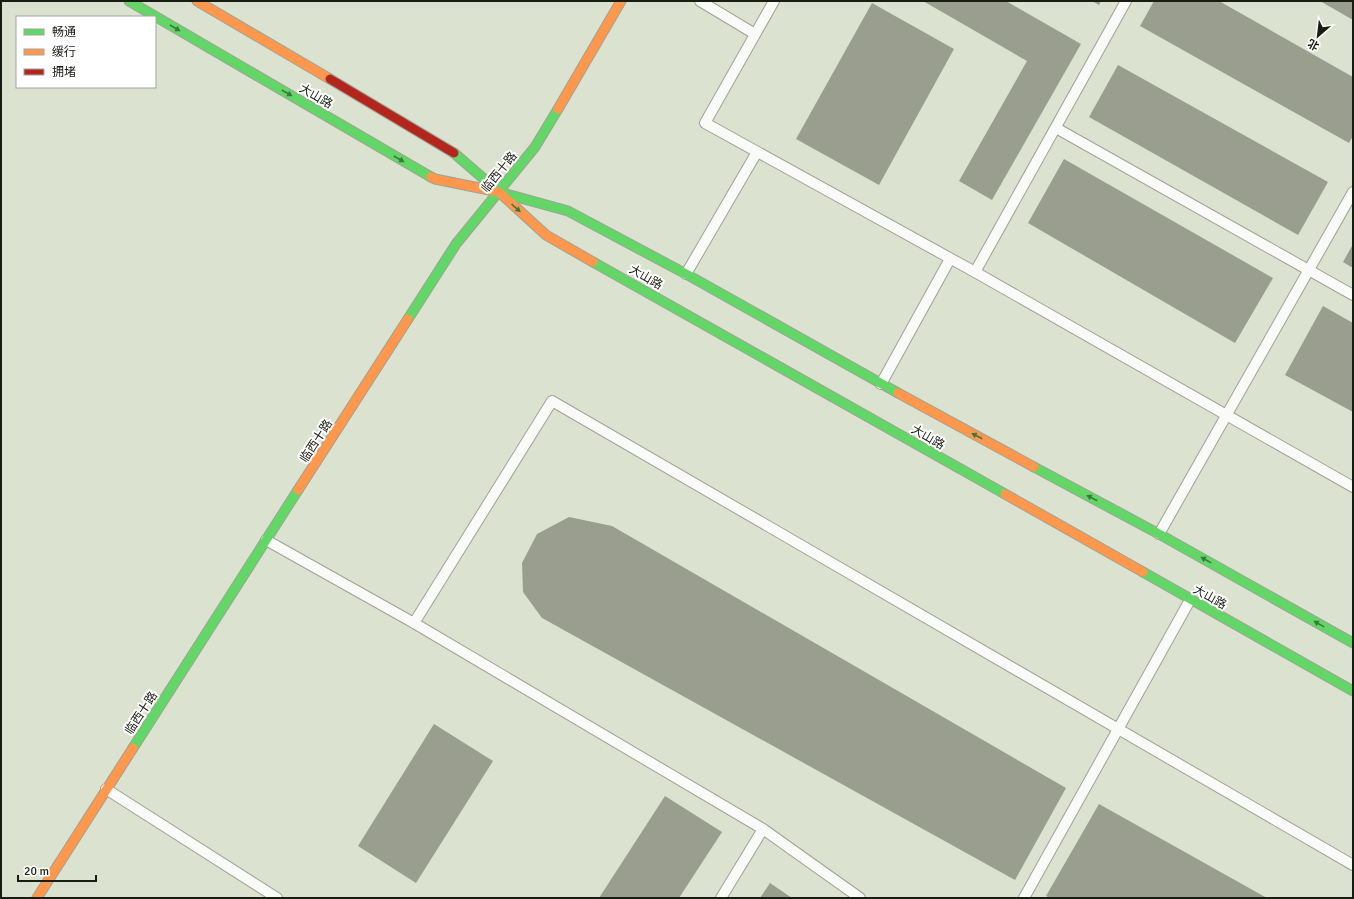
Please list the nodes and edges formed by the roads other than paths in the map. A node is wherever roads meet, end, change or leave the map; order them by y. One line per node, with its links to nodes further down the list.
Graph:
1 (129, 1): 7 (main road, 大山路, one-way to 7)
2 (197, 1): 12 (main road, 大山路)
3 (621, 1): 12 (main road, 临西十路)
4 (700, 1): 9 (lane)
5 (774, 1): 9 (lane)
6 (1126, 1): 10 (lane)
7 (155, 16)
8 (156, 17): 12 (main road, 大山路, one-way to 12)
9 (756, 34): 11 (lane)
10 (1056, 128): 15 (lane); 16 (lane)
11 (757, 152): 14 (lane); 17 (lane)
12 (499, 192): 17 (main road, 大山路); 23 (main road, 临西十路); 24 (main road, 大山路, one-way to 24)
13 (1353, 192): 15 (lane)
14 (950, 259): 16 (lane); 19 (lane)
15 (1308, 271): 18 (lane); 20 (lane)
16 (975, 272): 20 (lane)
17 (686, 274): 19 (main road, 大山路)
18 (1353, 296)
19 (881, 384): 22 (main road, 大山路, one-way to 19)
20 (1227, 416): 21 (lane); 22 (lane)
21 (1353, 487)
22 (1159, 534): 26 (main road, 大山路, one-way to 22)
23 (266, 540): 25 (lane); 29 (main road, 临西十路)
24 (1190, 600): 27 (main road, 大山路); 28 (lane)
25 (414, 623): 28 (lane); 30 (lane)
26 (1353, 643)
27 (1353, 691)
28 (1118, 729): 31 (lane); 36 (lane)
29 (106, 789): 32 (main road, 临西十路); 33 (lane)
30 (763, 829): 34 (lane); 35 (lane)
31 (1353, 865)
32 (37, 898)
33 (277, 898)
34 (720, 898)
35 (860, 898)
36 (1024, 898)

